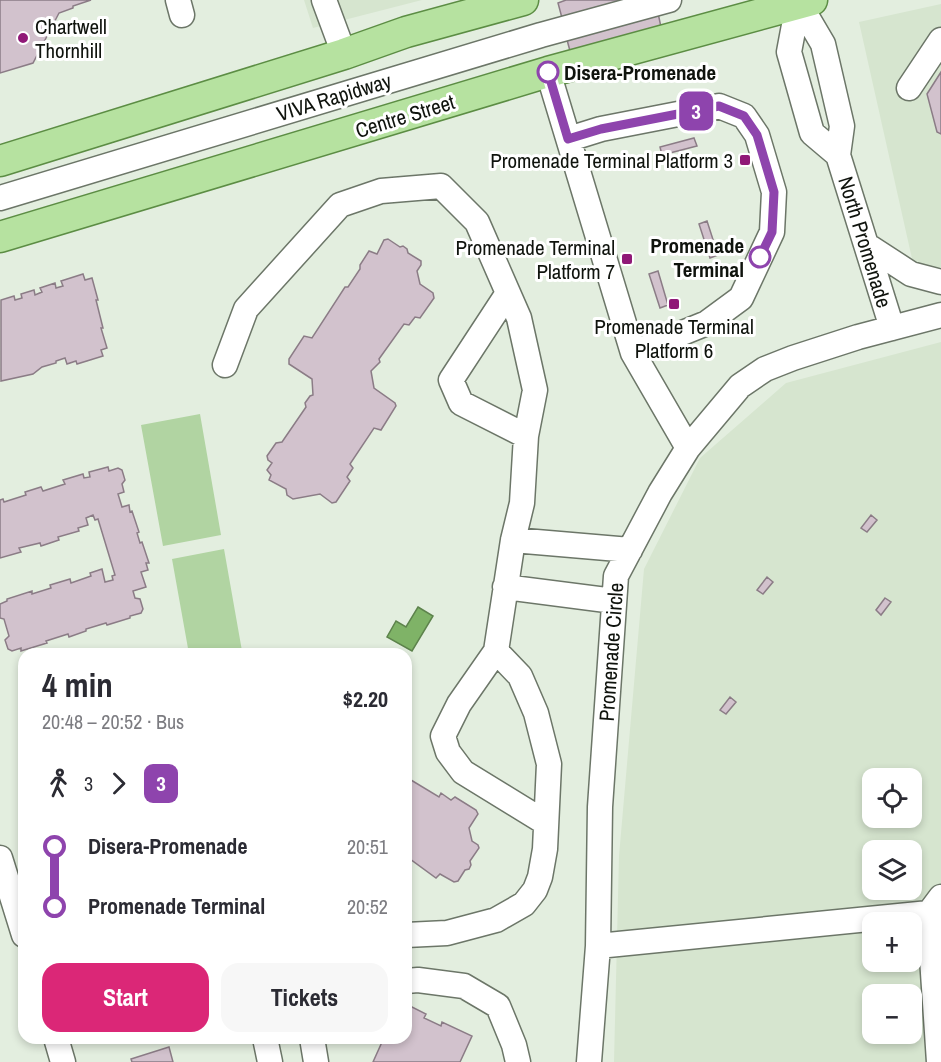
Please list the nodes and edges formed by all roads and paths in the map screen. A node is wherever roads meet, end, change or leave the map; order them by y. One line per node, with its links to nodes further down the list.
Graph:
1 (324, 0): 6 (street)
2 (523, 0): 6 (main road)
3 (669, 0): 12 (street, VIVA Rapidway)
4 (802, 1): 7 (main road, Centre Street); 10 (street, North Promenade); 10 (street, North Promenade)
5 (941, 40): 8 (street)
6 (344, 54): 11 (main road)
7 (548, 72): 9 (street); 13 (main road, Centre Street)
8 (909, 88)
9 (568, 139): 19 (street); 19 (street)
10 (838, 155): 14 (street, North Promenade)
11 (0, 161)
12 (0, 198)
13 (0, 237)
14 (868, 246): 15 (street); 18 (street, North Promenade)
15 (941, 282)
16 (508, 293): 20 (street); 21 (street); 21 (street)
17 (941, 315): 18 (street, Promenade Circle)
18 (892, 328): 22 (street, Promenade Circle)
19 (633, 353): 22 (street)
20 (225, 365)
21 (526, 436): 23 (street)
22 (688, 448): 24 (street, Promenade Circle)
23 (513, 540): 24 (street); 25 (street)
24 (630, 550): 26 (street, Promenade Circle)
25 (505, 587): 26 (street); 27 (street)
26 (614, 601): 33 (street, Promenade Circle)
27 (496, 651): 28 (street); 28 (street)
28 (546, 823): 32 (street)
29 (0, 858): 31 (street)
30 (935, 905): 33 (street); 43 (street)
31 (18, 916)
32 (412, 935)
33 (598, 946): 42 (street, Promenade Circle)
34 (412, 980): 41 (street)
35 (58, 1044): 38 (street)
36 (266, 1044): 39 (street)
37 (313, 1044): 40 (street)
38 (63, 1062)
39 (270, 1062)
40 (316, 1062)
41 (518, 1062)
42 (590, 1062)
43 (939, 1062)

